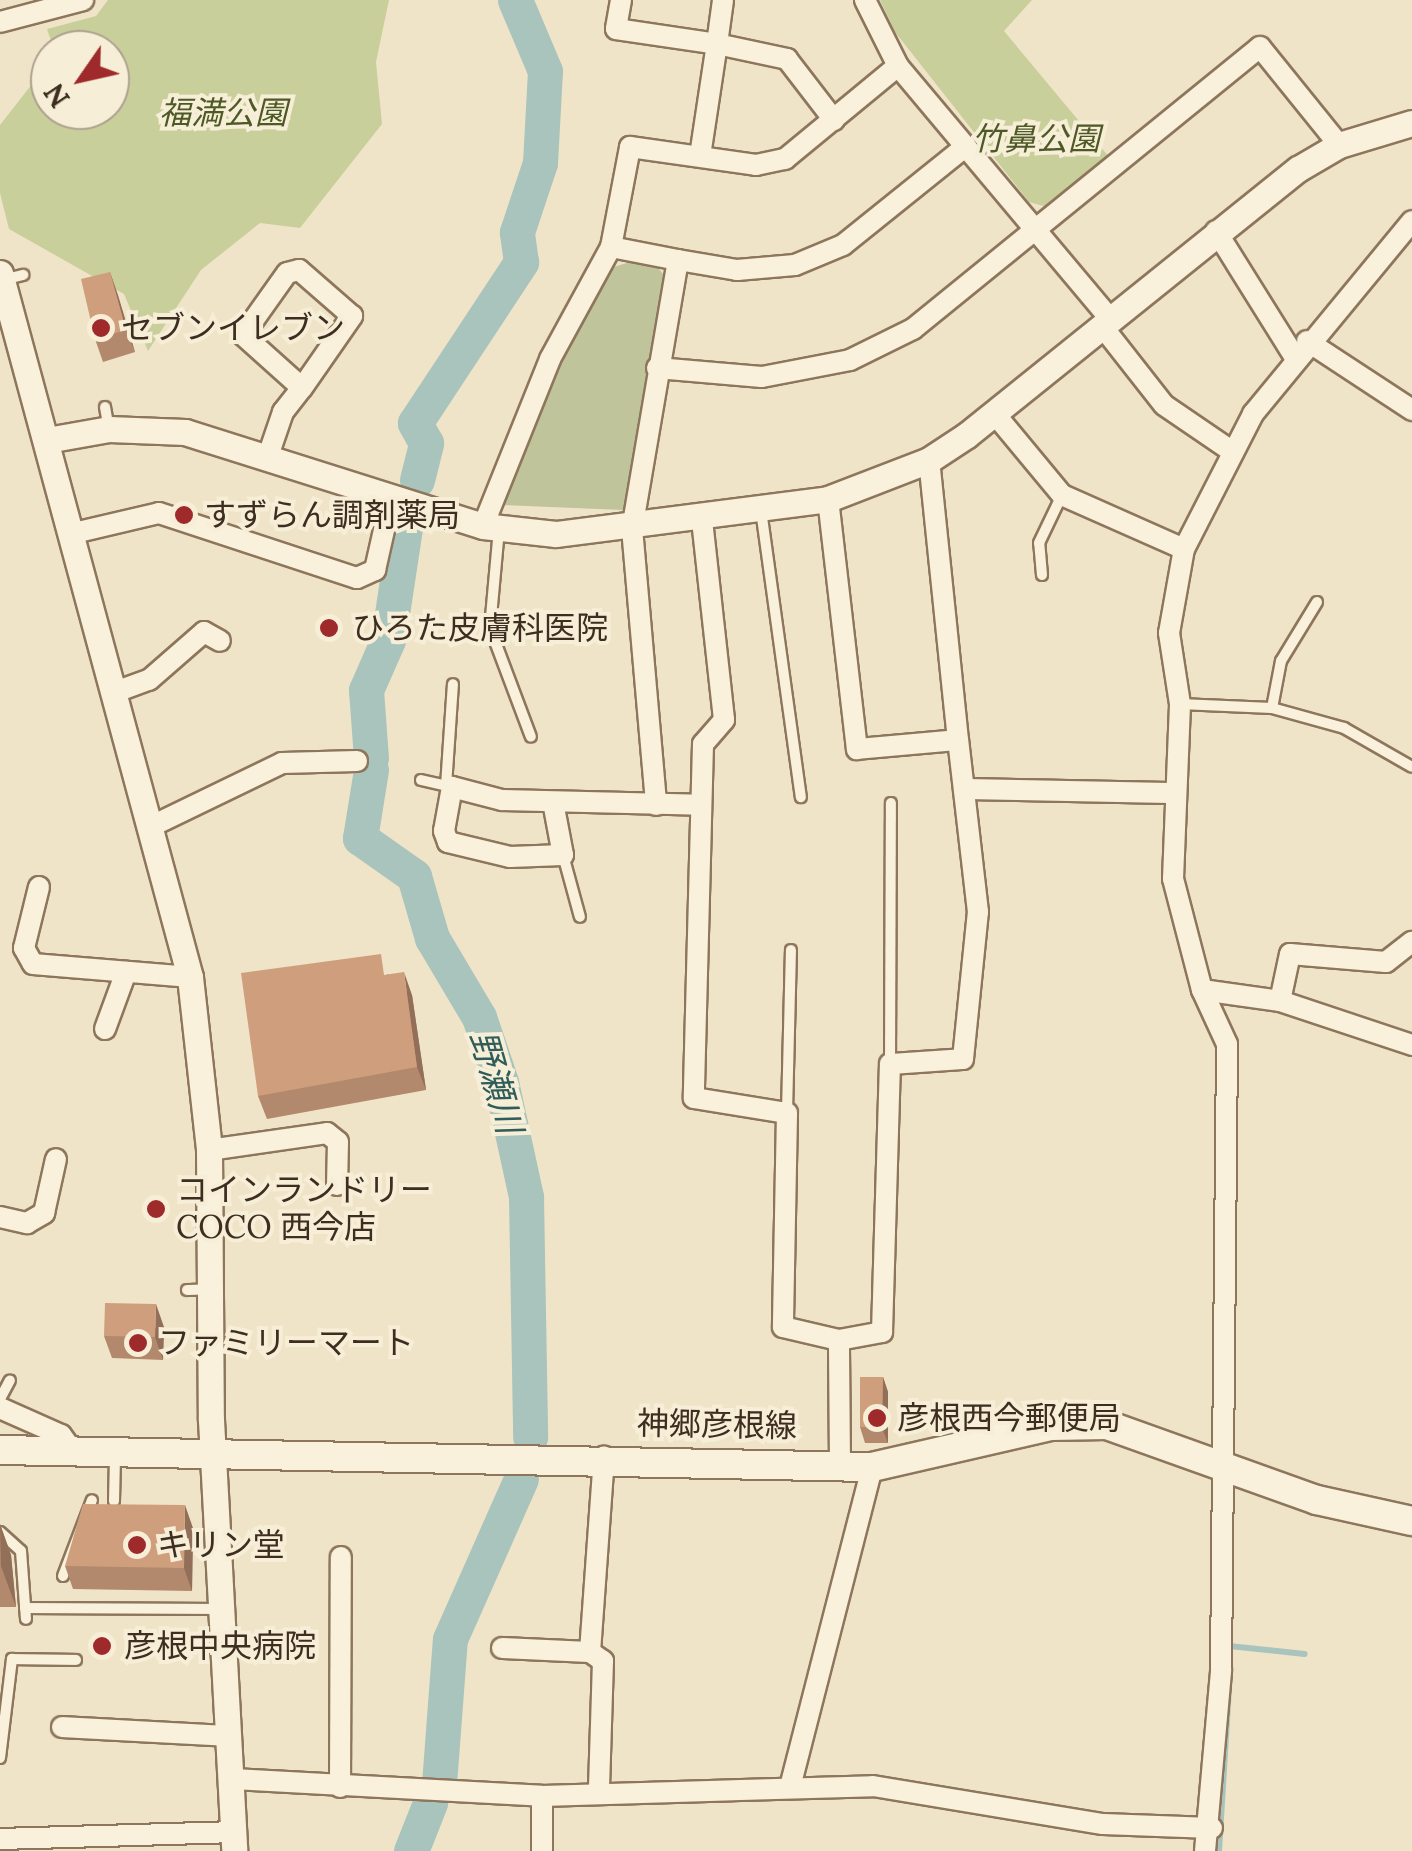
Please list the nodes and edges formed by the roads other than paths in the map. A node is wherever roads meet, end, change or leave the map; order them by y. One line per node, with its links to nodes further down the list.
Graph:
1 (83, 0): 5 (street)
2 (621, 0): 7 (street)
3 (723, 0): 7 (street)
4 (865, 0): 8 (street)
5 (48, 4): 6 (street)
6 (0, 22)
7 (716, 44): 9 (street); 13 (street)
8 (898, 66): 9 (street); 12 (street)
9 (834, 120): 13 (street)
10 (1412, 123): 11 (street)
11 (1339, 145): 15 (street); 16 (street)
12 (966, 146): 15 (street); 18 (street)
13 (700, 156): 17 (street)
14 (1412, 221): 21 (street)
15 (1033, 226): 20 (street); 22 (street)
16 (1216, 231): 20 (street); 21 (street)
17 (611, 246): 18 (street); 35 (street)
18 (678, 260): 22 (street)
19 (5, 275): 26 (street)
20 (1106, 323): 25 (street); 27 (street)
21 (1300, 349): 24 (street); 27 (street)
22 (657, 368): 36 (street)
23 (302, 388): 23 (street); 28 (street)
24 (1412, 410)
25 (994, 413): 29 (street); 30 (street)
26 (47, 440): 28 (street); 37 (street)
27 (1233, 452): 38 (street)
28 (267, 459): 31 (street)
29 (929, 460): 32 (street); 47 (street)
30 (1062, 495): 38 (street); 39 (lane)
31 (391, 499): 35 (street); 37 (street)
32 (828, 499): 33 (street); 47 (street)
33 (761, 510): 34 (street); 54 (lane)
34 (702, 520): 36 (street); 58 (street)
35 (491, 527): 36 (street); 46 (lane)
36 (632, 528): 57 (street)
37 (74, 533): 43 (street)
38 (1184, 549): 44 (street)
39 (1042, 575)
40 (1317, 602): 45 (lane)
41 (220, 641): 43 (street)
42 (453, 684): 51 (lane)
43 (118, 691): 59 (street)
44 (1180, 704): 45 (lane); 53 (street)
45 (1272, 708): 49 (lane)
46 (532, 738)
47 (958, 740): 52 (street)
48 (357, 761): 59 (street)
49 (1412, 768)
50 (421, 780): 51 (lane)
51 (449, 786): 55 (street); 60 (street)
52 (964, 788): 53 (street); 71 (street)
53 (1172, 793): 67 (street)
54 (801, 797)
55 (553, 802): 57 (street); 60 (street)
56 (890, 803): 71 (lane)
57 (656, 805): 58 (street)
58 (701, 805): 72 (street)
59 (156, 824): 66 (street)
60 (562, 855): 62 (lane)
61 (40, 887): 65 (street)
62 (580, 916)
63 (1412, 942): 68 (street)
64 (791, 950): 72 (lane)
65 (126, 972): 66 (street); 69 (street)
66 (190, 976): 73 (street)
67 (1202, 990): 68 (street); 86 (street)
68 (1280, 1001): 70 (street)
69 (105, 1029)
70 (1412, 1045)
71 (890, 1064): 77 (street)
72 (787, 1113): 77 (street)
73 (209, 1150): 75 (street); 84 (street)
74 (56, 1159): 76 (street)
75 (337, 1185)
76 (0, 1217)
77 (839, 1340): 87 (street)
78 (10, 1380): 79 (lane)
79 (0, 1399)
80 (0, 1408): 83 (street)
81 (123, 1445): 83 (main road, 神郷彦根線); 84 (main road, 神郷彦根線); 90 (lane)
82 (0, 1450): 83 (main road, 神郷彦根線)
83 (72, 1450)
84 (217, 1454): 85 (main road, 神郷彦根線); 95 (street)
85 (604, 1457): 87 (main road, 神郷彦根線); 97 (street)
86 (1218, 1458): 88 (main road, 神郷彦根線); 91 (main road, 神郷彦根線); 107 (street)
87 (840, 1463): 88 (main road, 神郷彦根線)
88 (872, 1467): 104 (street)
89 (92, 1500): 94 (lane)
90 (114, 1500)
91 (1412, 1521)
92 (0, 1532): 95 (lane)
93 (340, 1557): 103 (street)
94 (62, 1576)
95 (226, 1610): 100 (street)
96 (502, 1648): 97 (street)
97 (590, 1652): 105 (street)
98 (76, 1660): 101 (lane)
99 (62, 1727): 100 (street)
100 (230, 1736): 102 (street)
101 (0, 1758)
102 (233, 1779): 103 (street); 109 (street)
103 (340, 1787): 106 (street)
104 (790, 1787): 105 (street); 107 (street)
105 (599, 1788): 106 (street)
106 (542, 1796): 111 (street)
107 (1212, 1828): 112 (street)
108 (0, 1839): 110 (street)
109 (234, 1841): 110 (street)
110 (125, 1844)
111 (542, 1851)
112 (1205, 1851)

